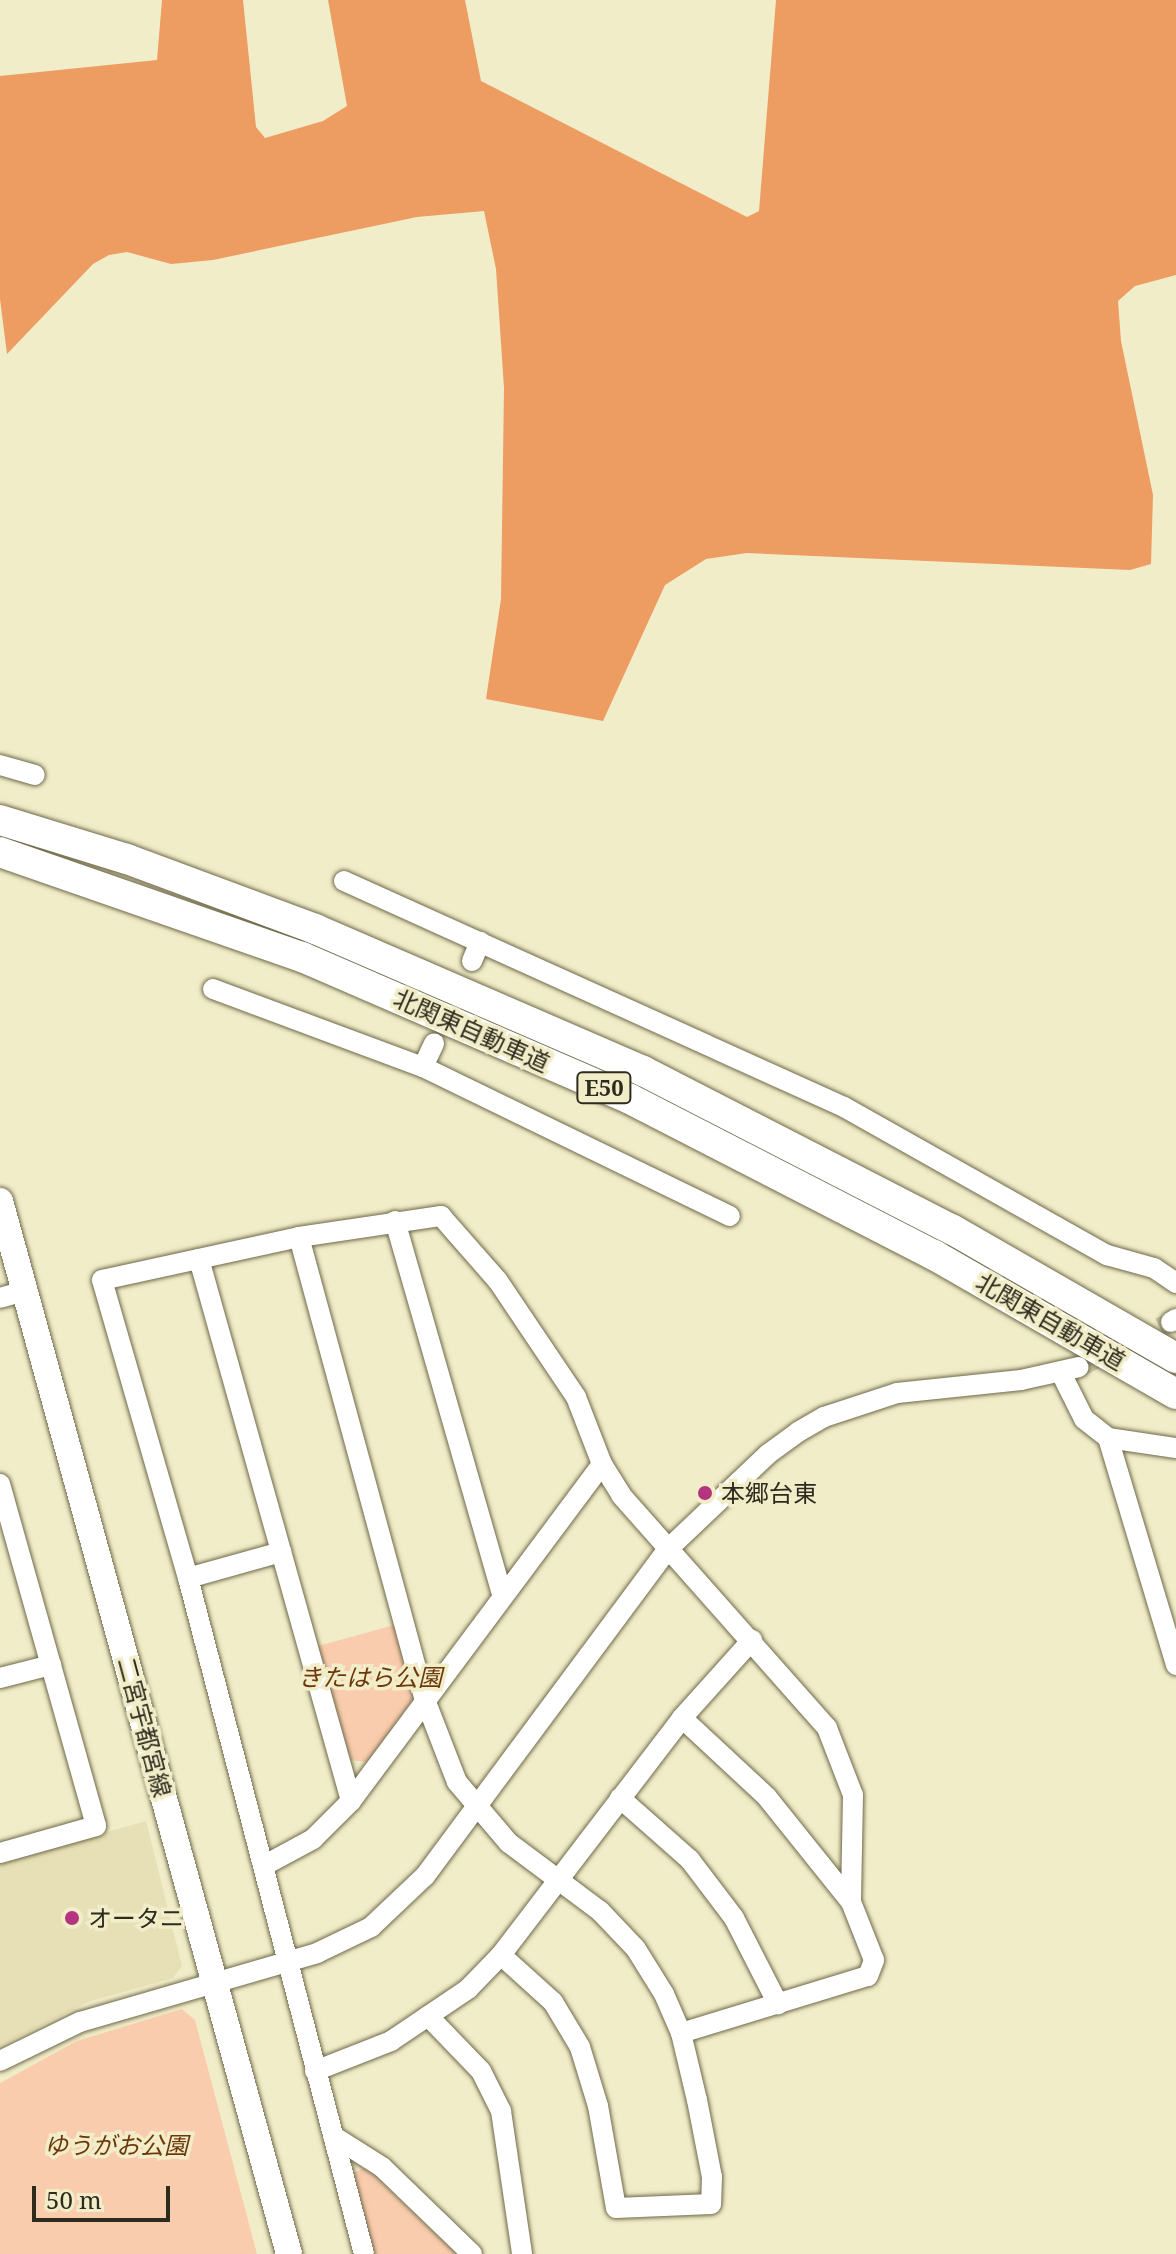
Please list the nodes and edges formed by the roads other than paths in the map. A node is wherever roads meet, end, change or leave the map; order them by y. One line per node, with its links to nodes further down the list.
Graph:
1 (0, 765): 2 (street)
2 (35, 775)
3 (0, 820): 16 (highway, 北関東自動車道 / E50)
4 (0, 852): 17 (highway, 北関東自動車道 / E50)
5 (344, 881): 14 (street)
6 (213, 989): 8 (street)
7 (434, 1043): 8 (street)
8 (423, 1067): 10 (street)
9 (0, 1201): 15 (main road, 二宮宇都宮線)
10 (730, 1216)
11 (395, 1221): 12 (street); 20 (street); 25 (street)
12 (299, 1237): 13 (street); 30 (street)
13 (199, 1259): 23 (street); 24 (street)
14 (1176, 1283)
15 (12, 1295): 41 (main road, 二宮宇都宮線)
16 (1176, 1358)
17 (1176, 1394)
18 (1108, 1438): 19 (street); 22 (street); 28 (street)
19 (1176, 1448)
20 (602, 1464): 22 (street); 25 (street)
21 (0, 1484): 27 (street)
22 (667, 1550): 26 (street); 34 (street)
23 (281, 1552): 24 (street); 33 (street)
24 (188, 1578): 36 (street)
25 (502, 1594): 30 (street)
26 (752, 1640): 31 (street); 38 (street)
27 (51, 1665): 29 (street); 35 (street)
28 (1176, 1665)
29 (0, 1678)
30 (424, 1697): 33 (street); 34 (street)
31 (682, 1718): 32 (street); 38 (street)
32 (620, 1798): 37 (street); 42 (street)
33 (351, 1801): 36 (street)
34 (477, 1807): 37 (street); 40 (street)
35 (0, 1853)
36 (265, 1865): 40 (street)
37 (557, 1878): 39 (street); 44 (street)
38 (851, 1902): 42 (street)
39 (501, 1955): 43 (street); 44 (street)
40 (286, 1963): 41 (street); 46 (street)
41 (215, 1983): 45 (street); 48 (main road, 二宮宇都宮線)
42 (778, 2004): 44 (street)
43 (428, 2016): 46 (street); 51 (street)
44 (681, 2033)
45 (0, 2061)
46 (315, 2071): 47 (street)
47 (333, 2136): 49 (street); 50 (street)
48 (289, 2254)
49 (364, 2254)
50 (472, 2254)
51 (522, 2254)

